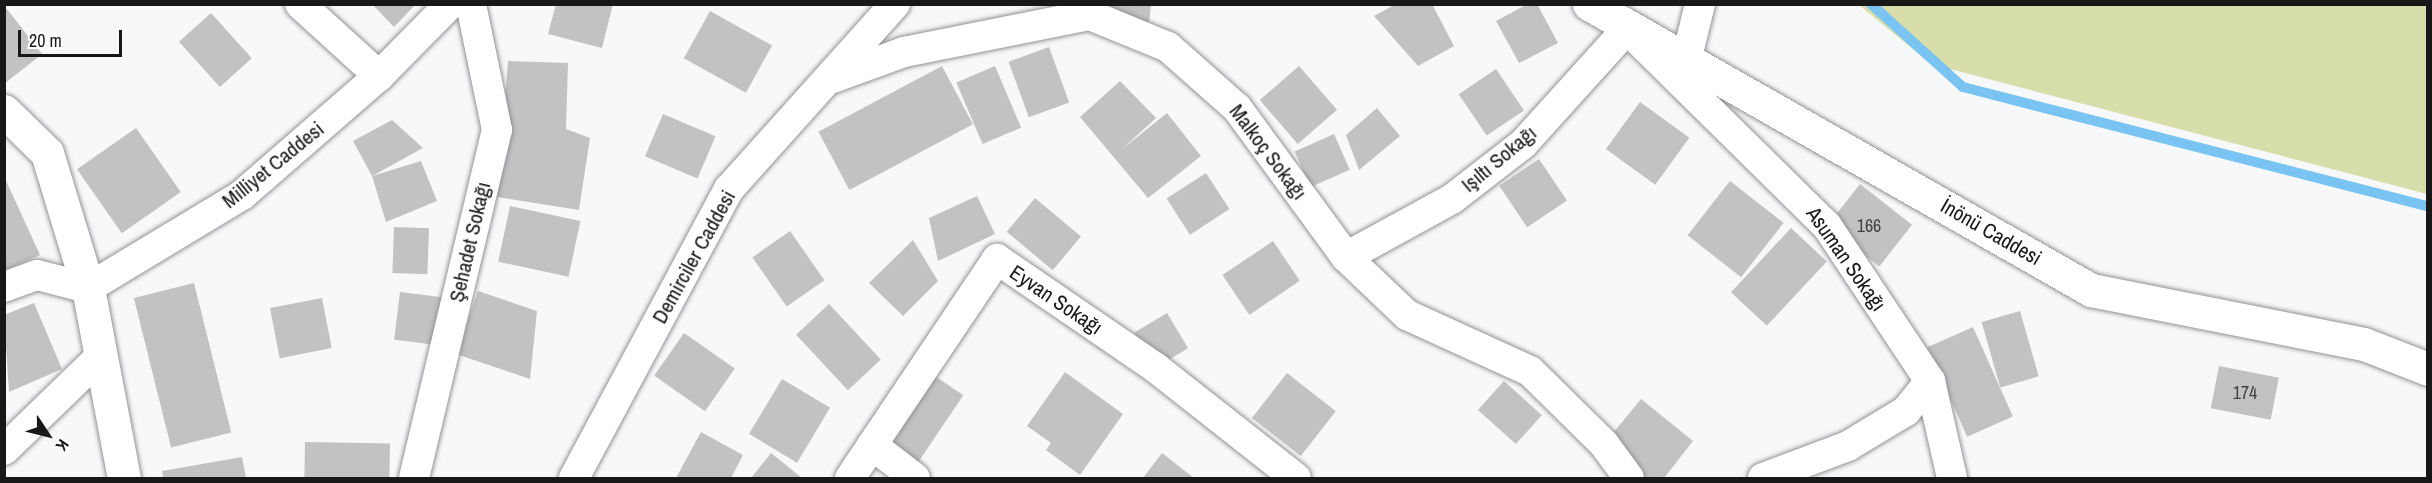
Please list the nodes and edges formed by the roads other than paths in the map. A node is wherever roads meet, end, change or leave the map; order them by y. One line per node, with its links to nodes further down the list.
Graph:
1 (300, 4): 9 (street)
2 (450, 4): 9 (street, Milliyet Caddesi)
3 (471, 4): 21 (street, Şehadet Sokağı)
4 (895, 4): 10 (street, Demirciler Caddesi)
5 (1589, 4): 7 (street, İnönü Caddesi)
6 (1700, 4): 8 (street)
7 (1627, 28): 8 (street, İnönü Caddesi); 12 (street, Işıltı Sokağı); 17 (street, Asuman Sokağı)
8 (1687, 57): 16 (street, İnönü Caddesi)
9 (380, 76): 14 (street, Milliyet Caddesi)
10 (833, 78): 12 (street, Malkoç Sokağı); 22 (street, Demirciler Caddesi)
11 (4, 111): 14 (street)
12 (1346, 257): 26 (street, Malkoç Sokağı)
13 (4, 287): 14 (street)
14 (88, 288): 15 (street)
15 (100, 356): 19 (street); 20 (street)
16 (2427, 369)
17 (1930, 381): 27 (street); 28 (street, Asuman Sokağı)
18 (872, 445): 23 (street, Eyvan Sokağı); 24 (street); 25 (street, Eyvan Sokağı)
19 (4, 450)
20 (124, 478)
21 (414, 478)
22 (574, 478)
23 (850, 478)
24 (915, 478)
25 (1296, 478)
26 (1629, 478)
27 (1763, 478)
28 (1953, 478)

